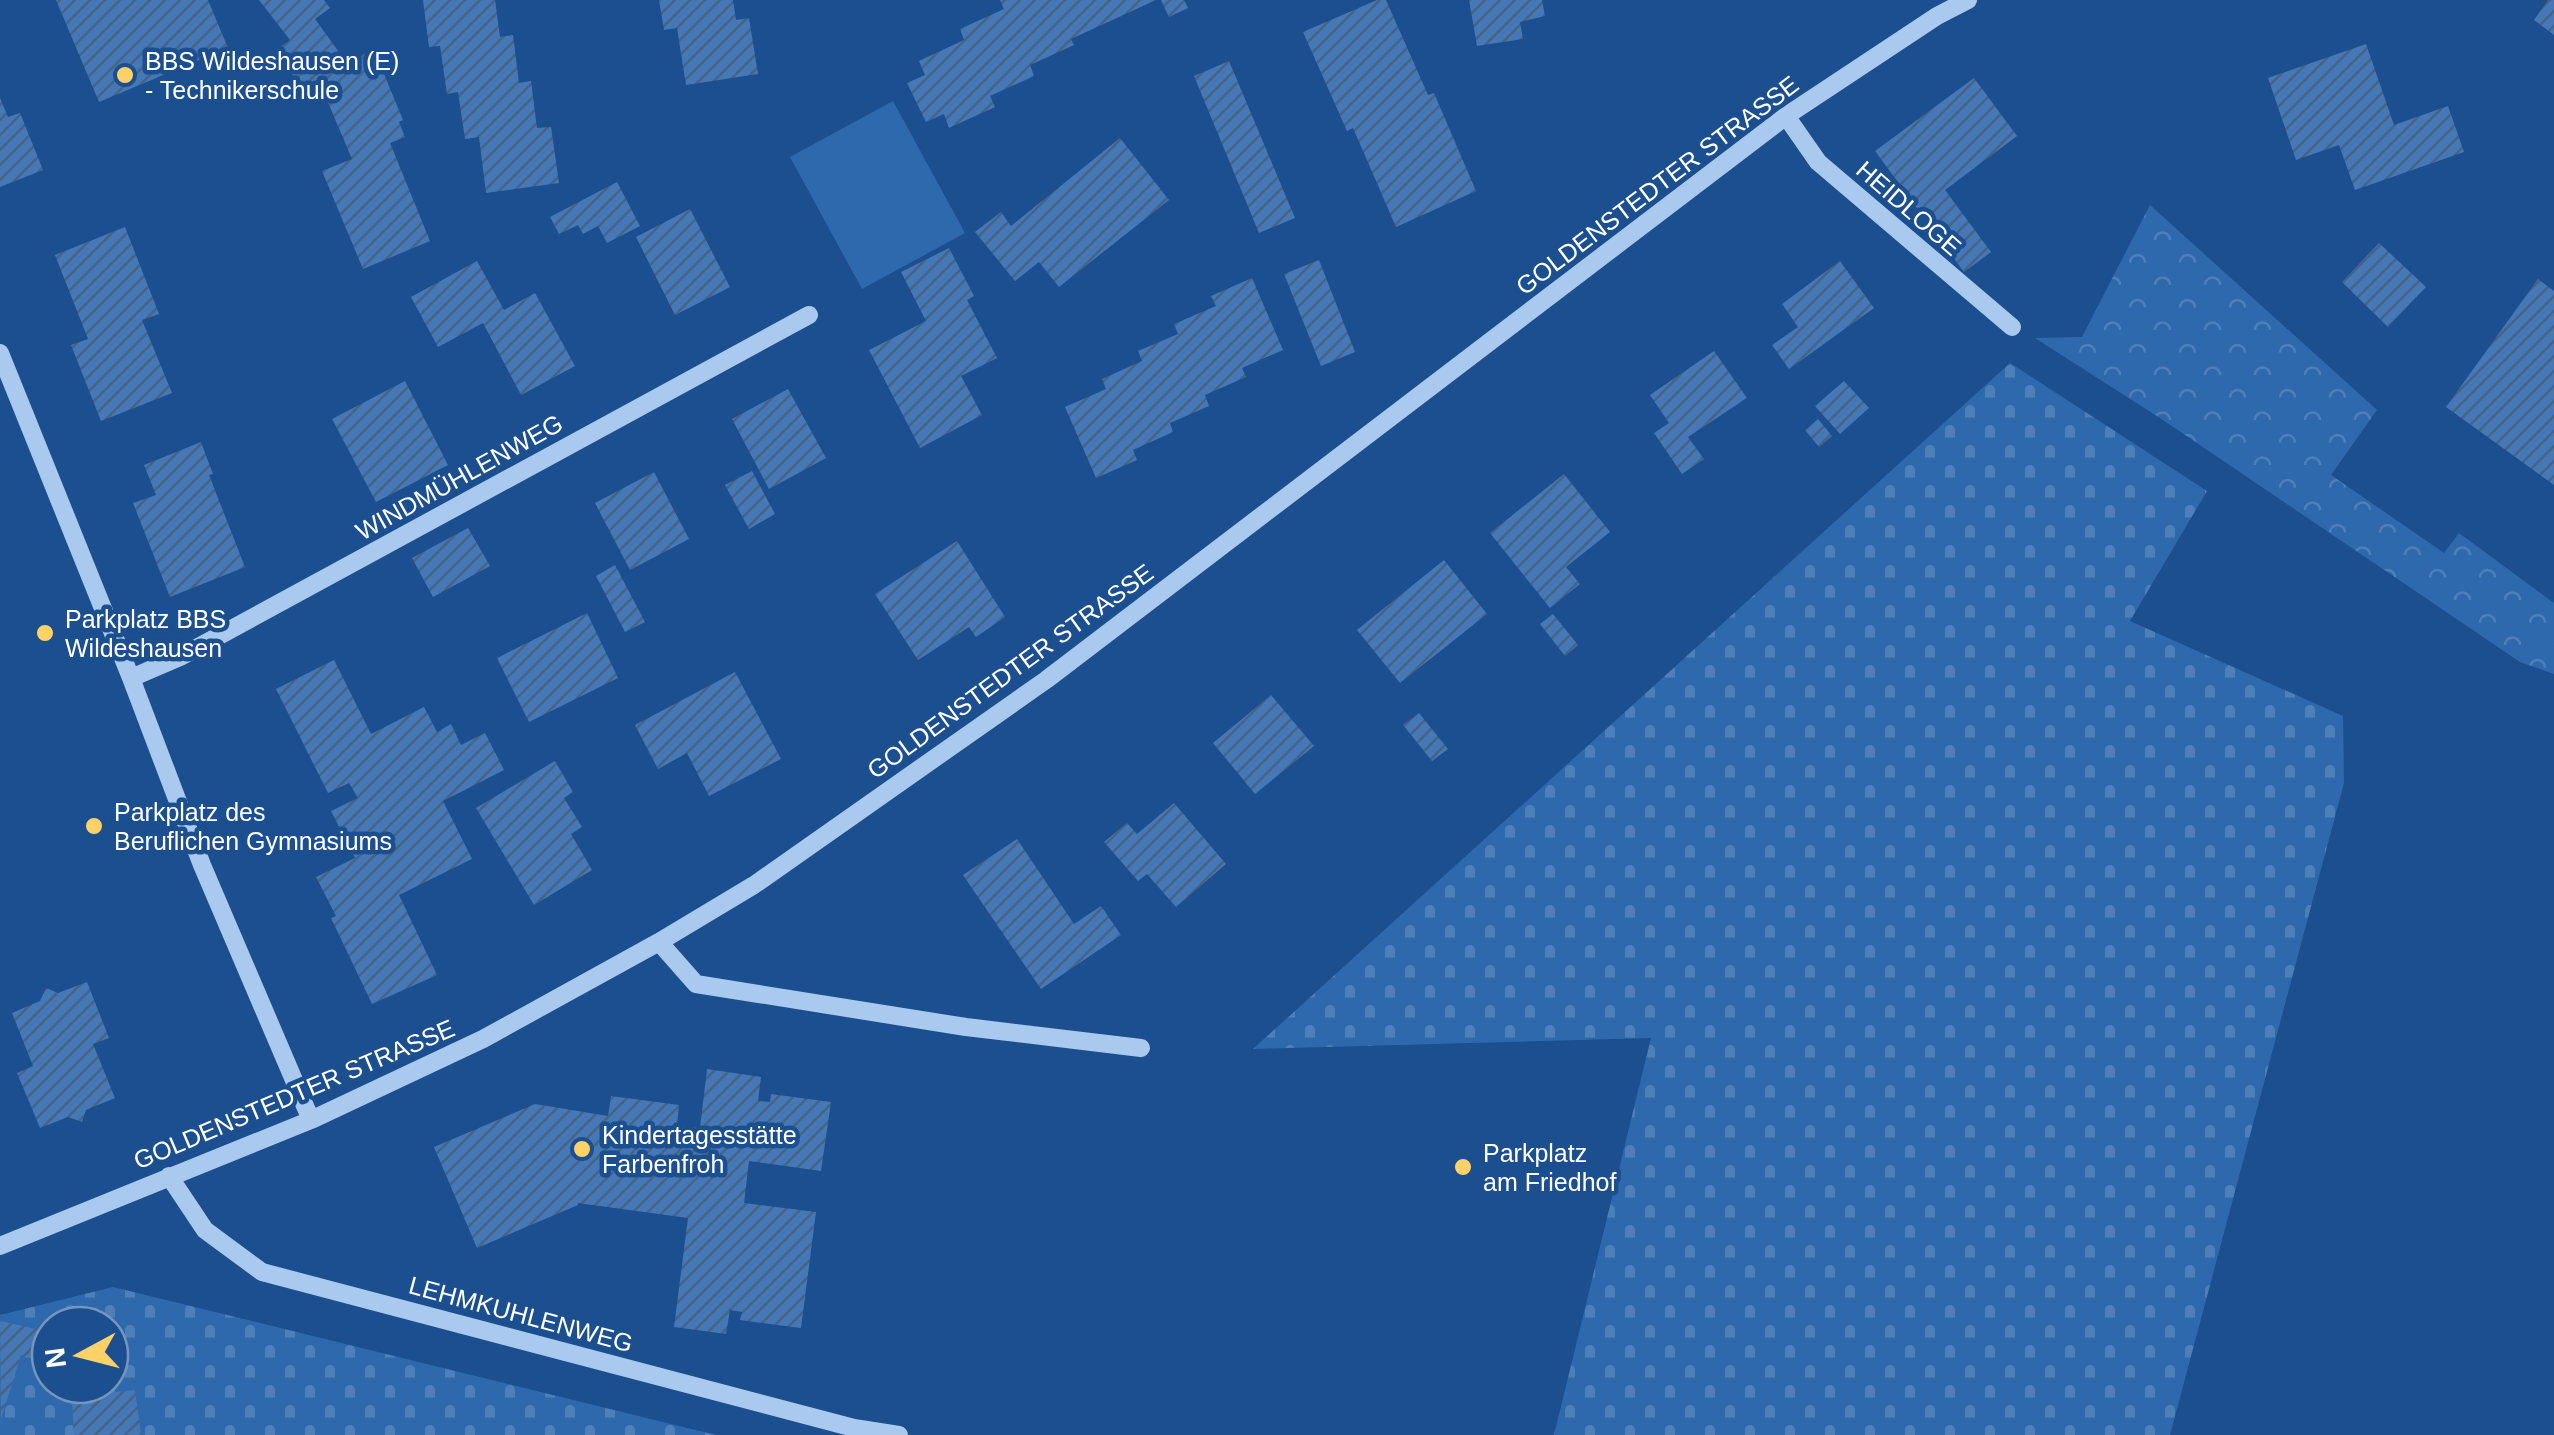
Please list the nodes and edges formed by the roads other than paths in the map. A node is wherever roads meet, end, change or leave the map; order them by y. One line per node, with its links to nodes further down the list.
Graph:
1 (1968, 0): 2 (street, GOLDENSTEDTER STRASSE)
2 (1786, 116): 4 (street, HEIDLOGE); 7 (street, GOLDENSTEDTER STRASSE)
3 (809, 315): 6 (street, WINDMÜHLENWEG)
4 (2012, 328)
5 (0, 353): 6 (street)
6 (131, 678): 9 (street)
7 (659, 942): 8 (street); 9 (street, GOLDENSTEDTER STRASSE)
8 (1141, 1048)
9 (311, 1120): 10 (street, GOLDENSTEDTER STRASSE)
10 (170, 1176): 11 (street, GOLDENSTEDTER STRASSE); 12 (street, LEHMKUHLENWEG)
11 (0, 1246)
12 (899, 1435)

